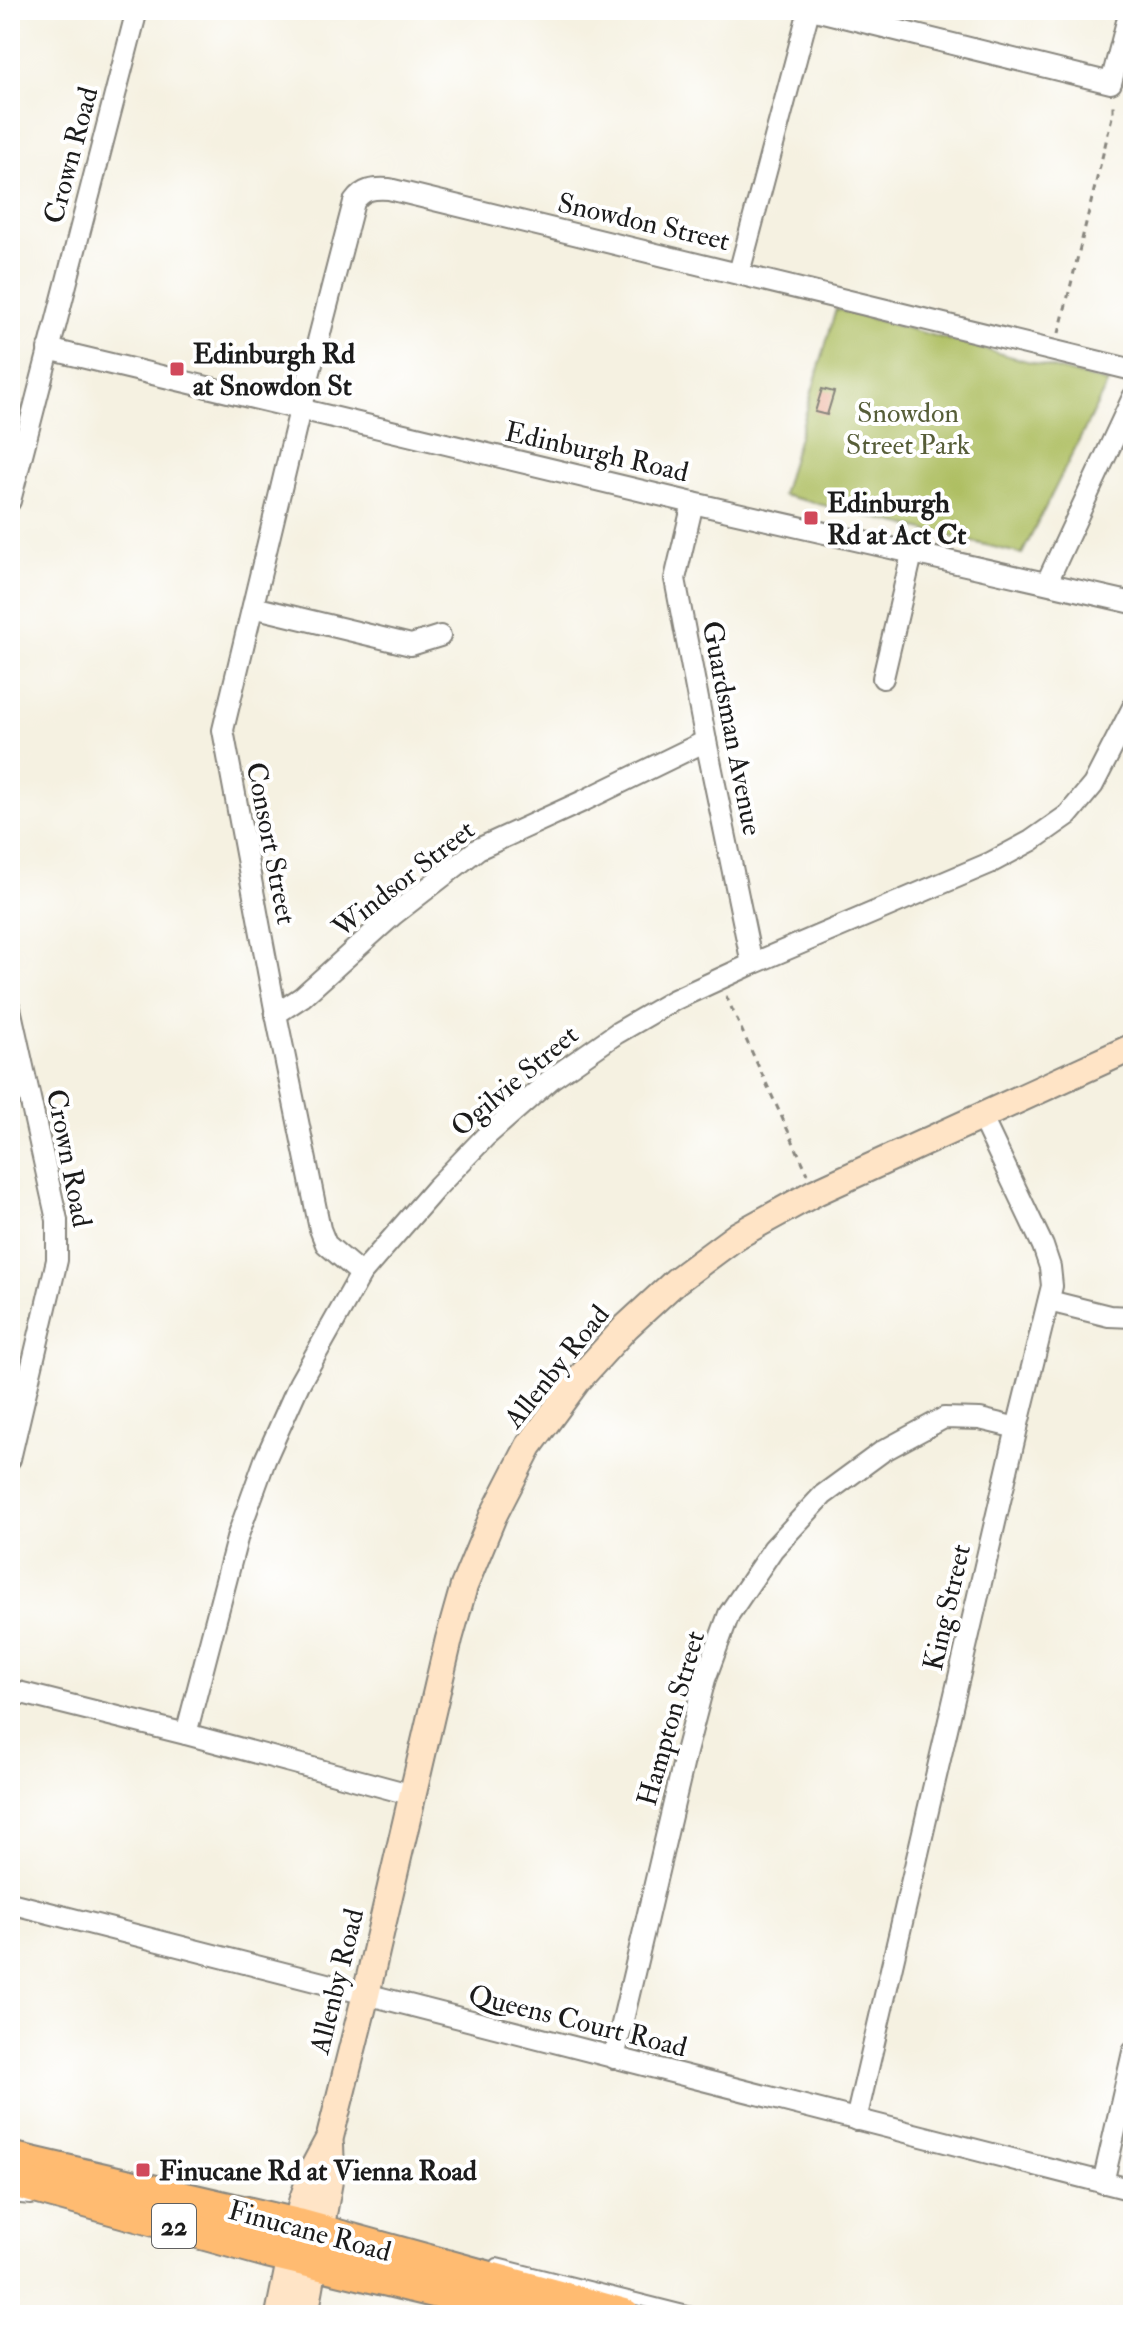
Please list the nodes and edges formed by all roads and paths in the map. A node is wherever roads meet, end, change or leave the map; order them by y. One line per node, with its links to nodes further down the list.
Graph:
1 (137, 10): 7 (street, Crown Road)
2 (809, 10): 6 (street)
3 (815, 10): 5 (street)
4 (1130, 10): 5 (street)
5 (1111, 83): 8 (path)
6 (739, 273): 8 (street, Snowdon Street); 11 (street, Snowdon Street)
7 (48, 349): 11 (street, Edinburgh Road); 12 (street, Crown Road)
8 (1055, 350): 9 (street, Snowdon Street)
9 (1133, 370)
10 (1133, 397): 15 (street)
11 (300, 409): 13 (street, Edinburgh Road); 17 (street, Consort Street)
12 (10, 501)
13 (693, 503): 14 (street, Edinburgh Road); 21 (street, Guardsman Avenue)
14 (912, 554): 15 (street, Edinburgh Road); 19 (street)
15 (1047, 582): 16 (street, Edinburgh Road)
16 (1133, 603)
17 (253, 607): 18 (street); 25 (street, Consort Street)
18 (440, 636)
19 (883, 678)
20 (1133, 707): 22 (street, Ogilvie Street)
21 (706, 741): 22 (street, Guardsman Avenue); 25 (street, Windsor Street)
22 (752, 964): 23 (street, Ogilvie Street)
23 (719, 980): 28 (path); 29 (street, Ogilvie Street)
24 (10, 1008): 33 (street, Crown Road)
25 (276, 1014): 29 (street, Consort Street)
26 (1133, 1047): 27 (main road, Allenby Road)
27 (982, 1118): 28 (main road, Allenby Road); 30 (street, King Street)
28 (816, 1192): 36 (main road, Allenby Road)
29 (361, 1274): 35 (street, Ogilvie Street)
30 (1049, 1301): 31 (street); 32 (street, King Street)
31 (1133, 1317)
32 (1017, 1428): 40 (street, Hampton Street); 41 (street, King Street)
33 (10, 1459)
34 (10, 1690): 35 (street)
35 (186, 1734): 36 (street)
36 (413, 1795): 38 (main road, Allenby Road)
37 (10, 1903): 38 (street, Queens Court Road)
38 (366, 1994): 40 (street, Queens Court Road); 47 (main road, Allenby Road)
39 (1133, 2052): 43 (street)
40 (614, 2058): 41 (street, Queens Court Road)
41 (856, 2120): 43 (street, Queens Court Road)
42 (10, 2163): 45 (highway, Finucane Road / 22); 47 (highway, Finucane Road / 22)
43 (1103, 2183): 44 (street, Queens Court Road)
44 (1133, 2190)
45 (56, 2193): 46 (lane, Finucane Road); 47 (highway, Finucane Road / 22)
46 (10, 2197)
47 (307, 2244): 49 (main road); 50 (main road); 51 (highway, Finucane Road / 22); 52 (highway, Finucane Road / 22)
48 (491, 2262): 53 (lane)
49 (279, 2315)
50 (305, 2315)
51 (534, 2315)
52 (624, 2315)
53 (700, 2315)

